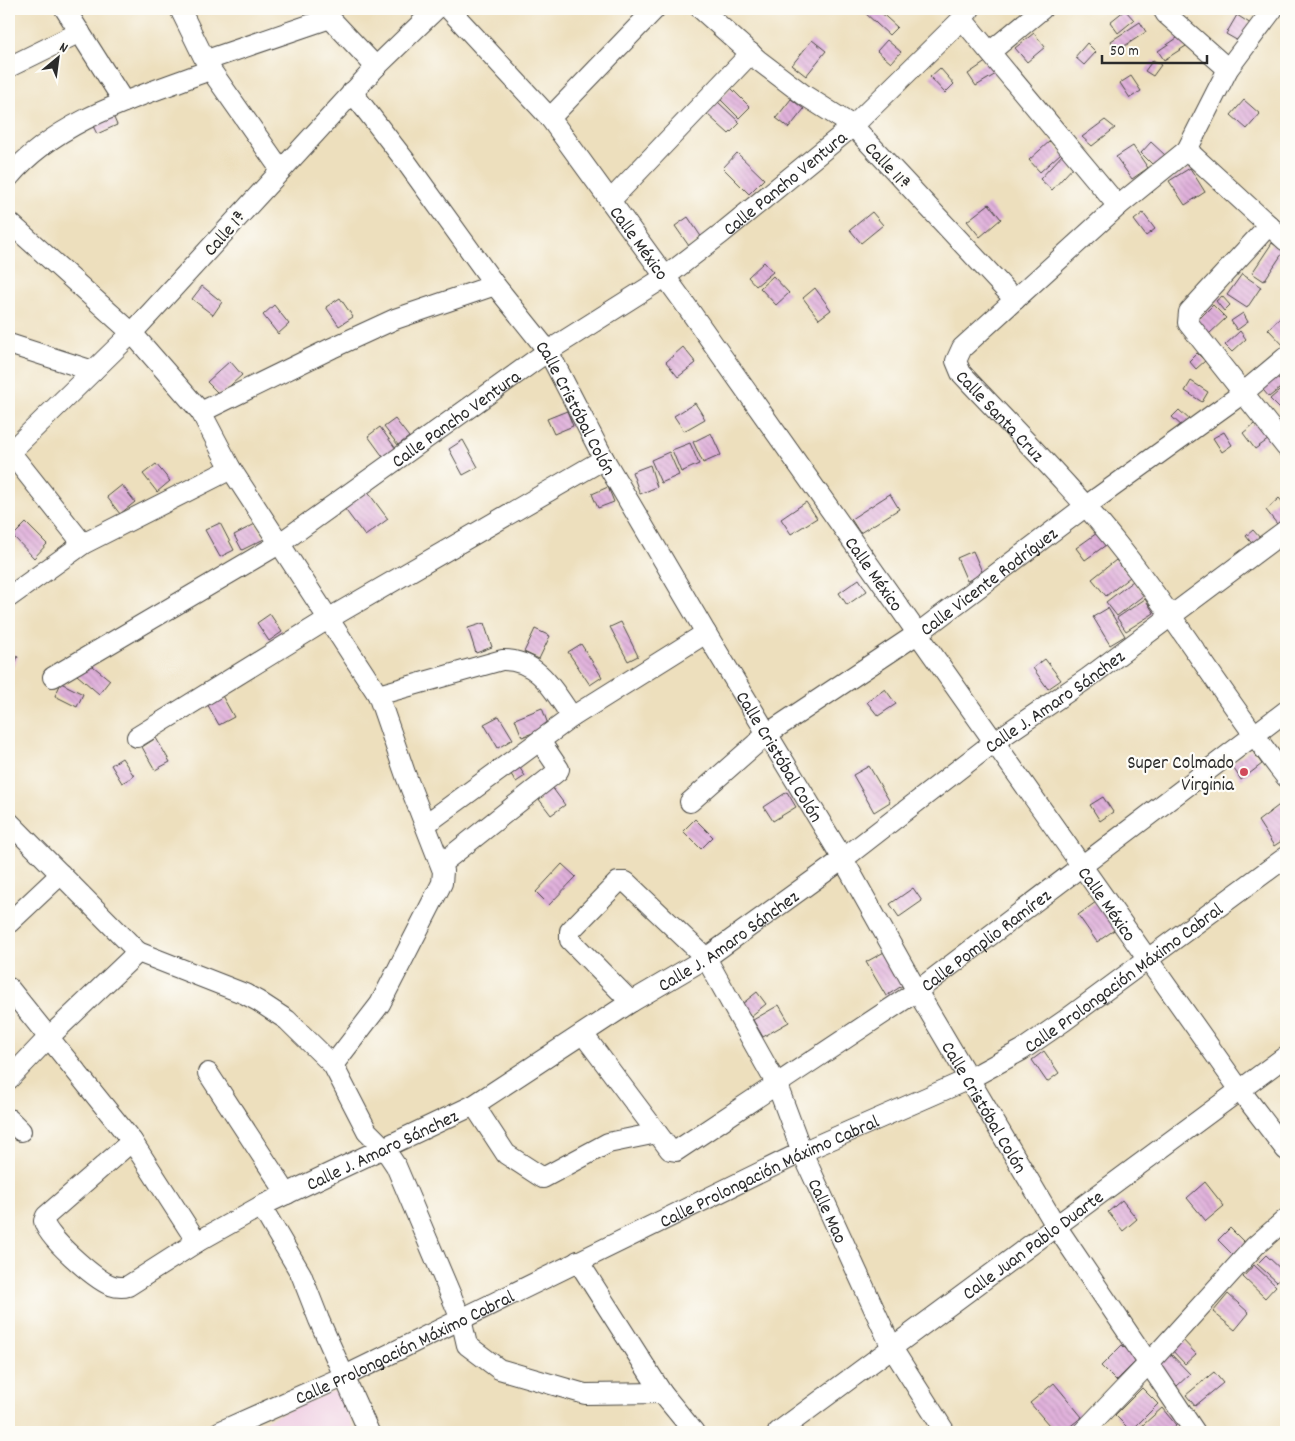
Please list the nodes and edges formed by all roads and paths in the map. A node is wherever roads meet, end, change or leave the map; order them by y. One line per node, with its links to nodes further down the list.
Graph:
1 (66, 9): 12 (street)
2 (180, 9): 15 (street)
3 (436, 9): 17 (street, Calle 1ª)
4 (449, 9): 21 (street, Calle México)
5 (655, 9): 21 (street)
6 (701, 9): 14 (street, Calle 11ª)
7 (1042, 9): 13 (street)
8 (1163, 9): 18 (street)
9 (1273, 9): 18 (street, Calle Santa Cruz)
10 (328, 13): 15 (street); 17 (street)
11 (966, 14): 13 (street); 22 (street, Calle Pancho Ventura)
12 (80, 32): 16 (street); 20 (street)
13 (990, 52): 27 (street)
14 (751, 53): 22 (street, Calle 11ª); 26 (street)
15 (208, 66): 20 (street); 24 (street)
16 (9, 67)
17 (376, 67): 19 (street, Calle 1ª)
18 (1228, 69): 23 (street, Calle Santa Cruz)
19 (352, 92): 24 (street, Calle 1ª); 32 (street, Calle Cristóbal Colón)
20 (124, 102): 25 (street)
21 (550, 118): 26 (street, Calle México)
22 (852, 126): 31 (street, Calle Pancho Ventura); 33 (street, Calle 11ª)
23 (1187, 150): 27 (street, Calle Santa Cruz); 29 (street)
24 (281, 170): 34 (street, Calle 1ª)
25 (9, 177)
26 (610, 201): 31 (street, Calle México)
27 (1118, 206): 33 (street, Calle Santa Cruz)
28 (9, 222): 34 (street)
29 (1269, 225): 30 (street); 39 (street)
30 (1286, 241)
31 (665, 278): 36 (street, Calle Pancho Ventura); 53 (street, Calle México)
32 (496, 285): 36 (street, Calle Cristóbal Colón); 40 (street)
33 (1015, 300): 45 (street, Calle Santa Cruz)
34 (132, 333): 38 (street, Calle 1ª); 40 (street)
35 (9, 344): 38 (street)
36 (548, 351): 43 (street, Calle Cristóbal Colón); 48 (street, Calle Pancho Ventura)
37 (1286, 357): 39 (street, Calle Vicente Rodríguez)
38 (93, 372): 42 (street, Calle 1ª)
39 (1243, 393): 41 (street); 45 (street, Calle Vicente Rodríguez)
40 (201, 412): 44 (street)
41 (1286, 447)
42 (9, 452): 47 (street)
43 (604, 459): 51 (street); 52 (street, Calle Cristóbal Colón)
44 (231, 469): 47 (street); 48 (street)
45 (1086, 506): 50 (street, Calle Santa Cruz); 53 (street, Calle Vicente Rodríguez)
46 (1286, 530): 50 (street, Calle J. Amaro Sánchez)
47 (83, 544): 49 (street)
48 (279, 544): 51 (street); 54 (street, Calle Pancho Ventura)
49 (9, 597)
50 (1173, 616): 59 (street, Calle Santa Cruz); 62 (street, Calle J. Amaro Sánchez)
51 (328, 619): 55 (street); 60 (street)
52 (706, 633): 57 (street); 58 (street, Calle Cristóbal Colón)
53 (917, 634): 58 (street, Calle Vicente Rodríguez); 62 (street, Calle México)
54 (52, 677)
55 (378, 695): 57 (street); 66 (street)
56 (1286, 711): 59 (street, Calle Pomplio Ramírez)
57 (572, 717): 61 (street)
58 (767, 734): 64 (street, Calle Vicente Rodríguez); 68 (street, Calle Cristóbal Colón)
59 (1253, 735): 63 (street, Calle Santa Cruz); 70 (street, Calle Pomplio Ramírez)
60 (137, 737)
61 (540, 741): 66 (street); 69 (street)
62 (994, 742): 68 (street, Calle J. Amaro Sánchez); 70 (street, Calle México)
63 (1286, 777)
64 (690, 802)
65 (9, 822): 71 (street)
66 (426, 824): 69 (street)
67 (1286, 857): 75 (street, Calle Prolongación Máximo Cabral)
68 (843, 860): 74 (street, Calle J. Amaro Sánchez); 77 (street, Calle Cristóbal Colón)
69 (441, 864): 82 (street)
70 (1082, 866): 75 (street, Calle México); 77 (street, Calle Pomplio Ramírez)
71 (61, 874): 72 (street); 73 (street)
72 (9, 923)
73 (138, 952): 80 (street); 82 (street)
74 (706, 958): 78 (street, Calle J. Amaro Sánchez); 78 (street, Calle Mao); 86 (street, Calle Mao)
75 (1147, 959): 85 (street, Calle Prolongación Máximo Cabral); 87 (street, Calle México)
76 (9, 988): 80 (street)
77 (917, 991): 85 (street, Calle Cristóbal Colón); 86 (street, Calle Pomplio Ramírez)
78 (631, 1002): 79 (street, Calle J. Amaro Sánchez)
79 (583, 1034): 88 (street, Calle J. Amaro Sánchez); 89 (street)
80 (48, 1038): 84 (street); 90 (street)
81 (1286, 1056): 87 (street, Calle Juan Pablo Duarte)
82 (333, 1065): 91 (street)
83 (208, 1073): 94 (street)
84 (9, 1079)
85 (969, 1079): 93 (street, Calle Prolongación Máximo Cabral); 97 (street, Calle Cristóbal Colón)
86 (777, 1085): 89 (street, Calle Pomplio Ramírez); 93 (street, Calle Mao)
87 (1240, 1090): 92 (street, Calle México); 97 (street, Calle Juan Pablo Duarte)
88 (474, 1105): 89 (street); 91 (street, Calle J. Amaro Sánchez)
89 (657, 1133)
90 (132, 1141): 98 (street); 98 (street, Calle J. Amaro Sánchez)
91 (384, 1148): 94 (street, Calle J. Amaro Sánchez); 100 (street)
92 (1286, 1150)
93 (802, 1152): 99 (street, Calle Prolongación Máximo Cabral); 101 (street, Calle Mao)
94 (287, 1194): 95 (street, Calle J. Amaro Sánchez)
95 (261, 1206): 98 (street, Calle J. Amaro Sánchez); 103 (street)
96 (1286, 1219): 102 (street)
97 (1056, 1226): 101 (street, Calle Juan Pablo Duarte); 102 (street, Calle Cristóbal Colón)
98 (197, 1242)
99 (578, 1261): 100 (street, Calle Prolongación Máximo Cabral); 104 (street)
100 (461, 1319): 103 (street, Calle Prolongación Máximo Cabral); 104 (street)
101 (892, 1348): 105 (street, Calle Juan Pablo Duarte); 110 (street, Calle Mao)
102 (1148, 1364): 111 (street); 112 (street, Calle Cristóbal Colón)
103 (345, 1376): 106 (street, Calle Prolongación Máximo Cabral); 107 (street)
104 (662, 1392): 108 (street)
105 (803, 1425): 109 (street, Calle Juan Pablo Duarte)
106 (219, 1432)
107 (369, 1432)
108 (694, 1432)
109 (778, 1432)
110 (945, 1432)
111 (1083, 1432)
112 (1195, 1432)

